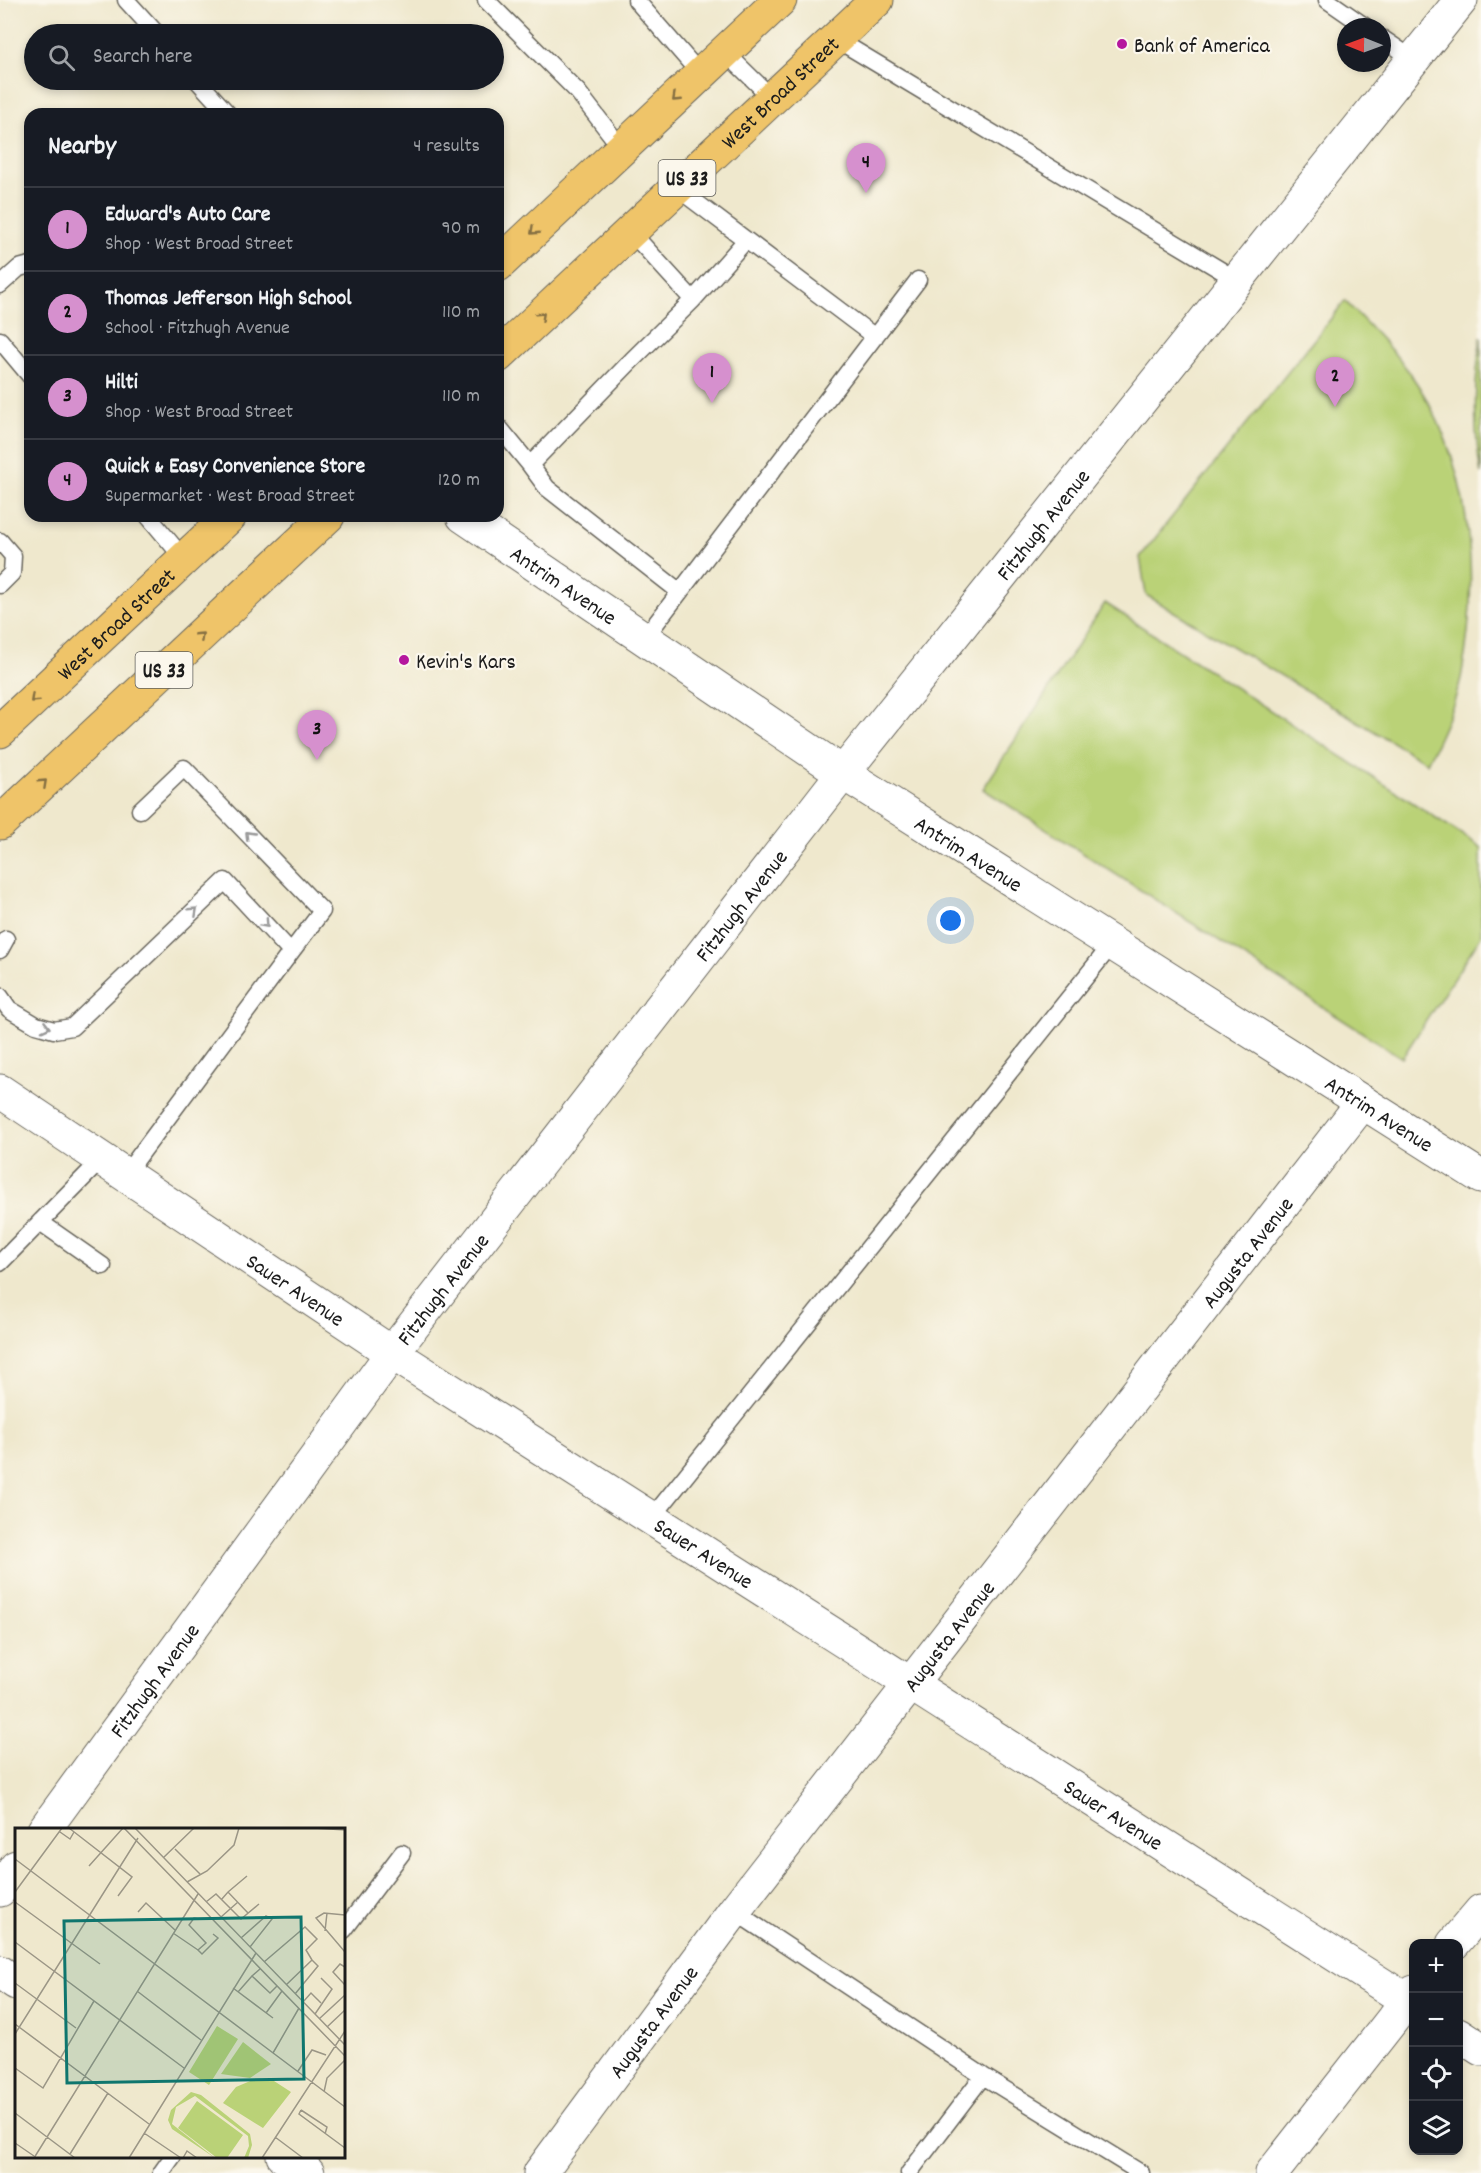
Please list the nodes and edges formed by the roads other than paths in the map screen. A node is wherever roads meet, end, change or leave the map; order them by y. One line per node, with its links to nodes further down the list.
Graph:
1 (126, 0): 9 (lane)
2 (486, 0): 18 (lane)
3 (636, 0): 14 (lane)
4 (779, 0): 12 (main road, US 33)
5 (878, 0): 10 (main road, West Broad Street / US 33)
6 (1327, 0): 8 (lane)
7 (1461, 0): 13 (street, Fitzhugh Avenue)
8 (1353, 18)
9 (148, 24)
10 (836, 39): 16 (main road, West Broad Street / US 33); 25 (lane)
11 (1391, 44): 13 (lane)
12 (725, 52): 14 (main road, US 33); 16 (lane)
13 (1413, 59): 25 (street, Fitzhugh Avenue)
14 (701, 75): 18 (main road, US 33, one-way to 18)
15 (206, 90): 17 (lane)
16 (772, 98): 19 (main road, West Broad Street / US 33)
17 (223, 108)
18 (622, 149): 22 (main road, US 33, one-way to 22)
19 (677, 188): 20 (main road, West Broad Street / US 33); 21 (lane)
20 (630, 231): 27 (lane); 30 (main road, West Broad Street / US 33, one-way to 20)
21 (746, 240): 27 (lane); 28 (lane)
22 (504, 259)
23 (24, 267): 26 (lane)
24 (918, 280): 28 (lane)
25 (1237, 280): 44 (street, Fitzhugh Avenue)
26 (0, 285)
27 (693, 300): 33 (lane)
28 (874, 337): 41 (lane)
29 (0, 340): 31 (lane)
30 (504, 350)
31 (24, 369)
32 (504, 433): 33 (lane)
33 (530, 465): 41 (lane)
34 (153, 522): 39 (lane)
35 (224, 522): 39 (main road, West Broad Street)
36 (322, 522): 46 (main road, US 33, one-way to 36)
37 (472, 522): 42 (street, Antrim Avenue)
38 (0, 541): 40 (lane)
39 (184, 559): 43 (main road, West Broad Street, one-way to 43)
40 (0, 585)
41 (680, 591): 42 (lane)
42 (644, 639): 44 (street, Antrim Avenue)
43 (0, 731)
44 (843, 773): 47 (street, Antrim Avenue); 57 (street, Fitzhugh Avenue)
45 (140, 810): 48 (lane, one-way to 45)
46 (0, 823)
47 (1113, 943): 51 (street, Antrim Avenue); 58 (lane)
48 (291, 952): 49 (lane, one-way to 48); 52 (lane)
49 (0, 996)
50 (0, 1091): 52 (street, Sauer Avenue)
51 (1363, 1102): 53 (street, Antrim Avenue); 59 (street, Augusta Avenue)
52 (113, 1167): 54 (lane); 57 (street, Sauer Avenue)
53 (1481, 1177)
54 (40, 1222): 55 (lane); 56 (lane)
55 (0, 1263)
56 (103, 1266)
57 (392, 1353): 58 (street, Sauer Avenue); 60 (street, Fitzhugh Avenue)
58 (651, 1518): 59 (street, Sauer Avenue)
59 (911, 1684): 64 (street, Augusta Avenue); 70 (street, Sauer Avenue)
60 (45, 1828)
61 (402, 1853): 66 (lane)
62 (15, 1869): 63 (street)
63 (0, 1890)
64 (734, 1911): 74 (lane); 79 (street, Augusta Avenue)
65 (1481, 1911): 67 (street)
66 (345, 1929)
67 (1457, 1939)
68 (0, 1972): 69 (street)
69 (15, 1982)
70 (1409, 1998)
71 (1409, 2002): 82 (street)
72 (1463, 2037): 73 (street)
73 (1481, 2049)
74 (983, 2076): 80 (lane); 81 (lane)
75 (172, 2158): 77 (lane)
76 (285, 2158): 78 (street)
77 (160, 2173)
78 (308, 2173)
79 (540, 2173)
80 (909, 2173)
81 (1141, 2173)
82 (1272, 2173)

